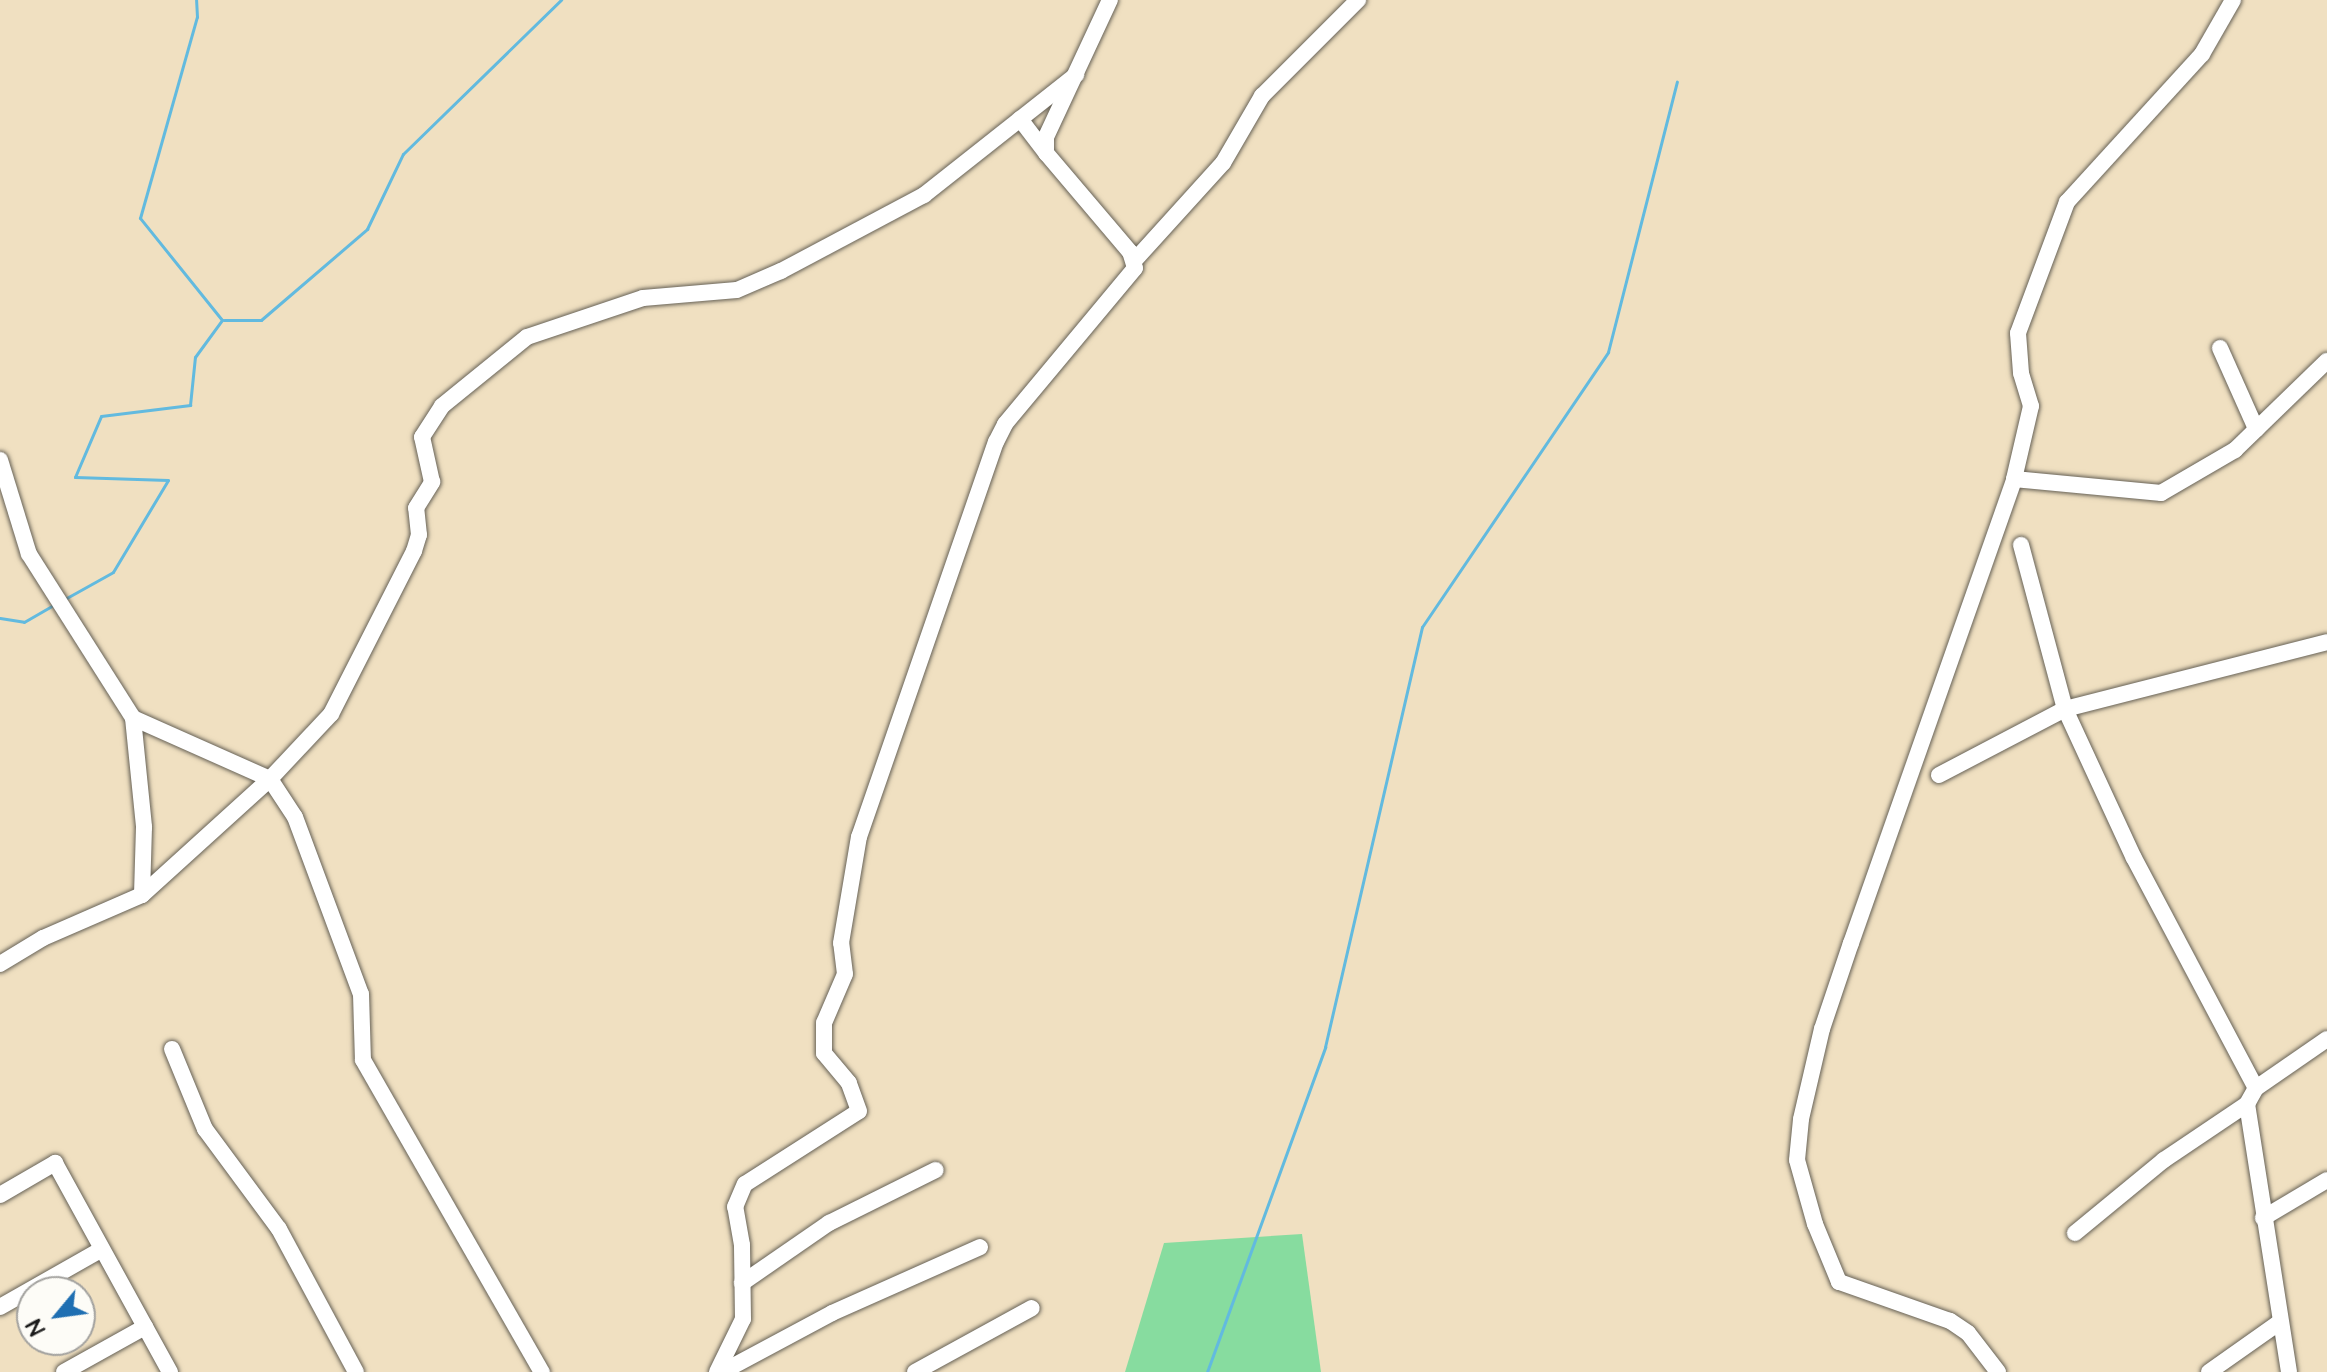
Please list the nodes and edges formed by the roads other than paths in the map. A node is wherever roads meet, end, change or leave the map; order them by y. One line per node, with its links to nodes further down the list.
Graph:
1 (1110, 0): 4 (street)
2 (1358, 0): 7 (street)
3 (2233, 0): 12 (street)
4 (1077, 74): 5 (street); 6 (street)
5 (1020, 119): 6 (street); 18 (street)
6 (1046, 153): 7 (street)
7 (1135, 260): 32 (street)
8 (2220, 348): 10 (street)
9 (2327, 361): 10 (street)
10 (2256, 429): 12 (street)
11 (0, 460): 16 (street)
12 (2014, 479): 43 (street)
13 (2021, 545): 15 (street)
14 (2327, 642): 15 (street)
15 (2065, 709): 17 (street); 23 (street)
16 (133, 718): 18 (street); 19 (street)
17 (1939, 775)
18 (270, 779): 19 (street); 40 (street)
19 (142, 895): 20 (street)
20 (0, 964)
21 (2327, 1039): 23 (street)
22 (172, 1049): 39 (street)
23 (2256, 1088): 24 (street)
24 (2247, 1104): 28 (street); 29 (street)
25 (936, 1170): 32 (street)
26 (2327, 1180): 28 (street)
27 (0, 1195): 31 (street)
28 (2263, 1218): 35 (street)
29 (2075, 1233)
30 (980, 1247): 41 (street)
31 (102, 1249): 33 (street); 36 (street)
32 (742, 1283): 41 (street)
33 (0, 1307)
34 (1032, 1308): 42 (street)
35 (2280, 1322): 44 (street); 45 (street)
36 (145, 1327): 37 (street); 38 (street)
37 (64, 1372)
38 (170, 1372)
39 (356, 1372)
40 (542, 1372)
41 (720, 1372)
42 (915, 1372)
43 (1998, 1372)
44 (2209, 1372)
45 (2289, 1372)

